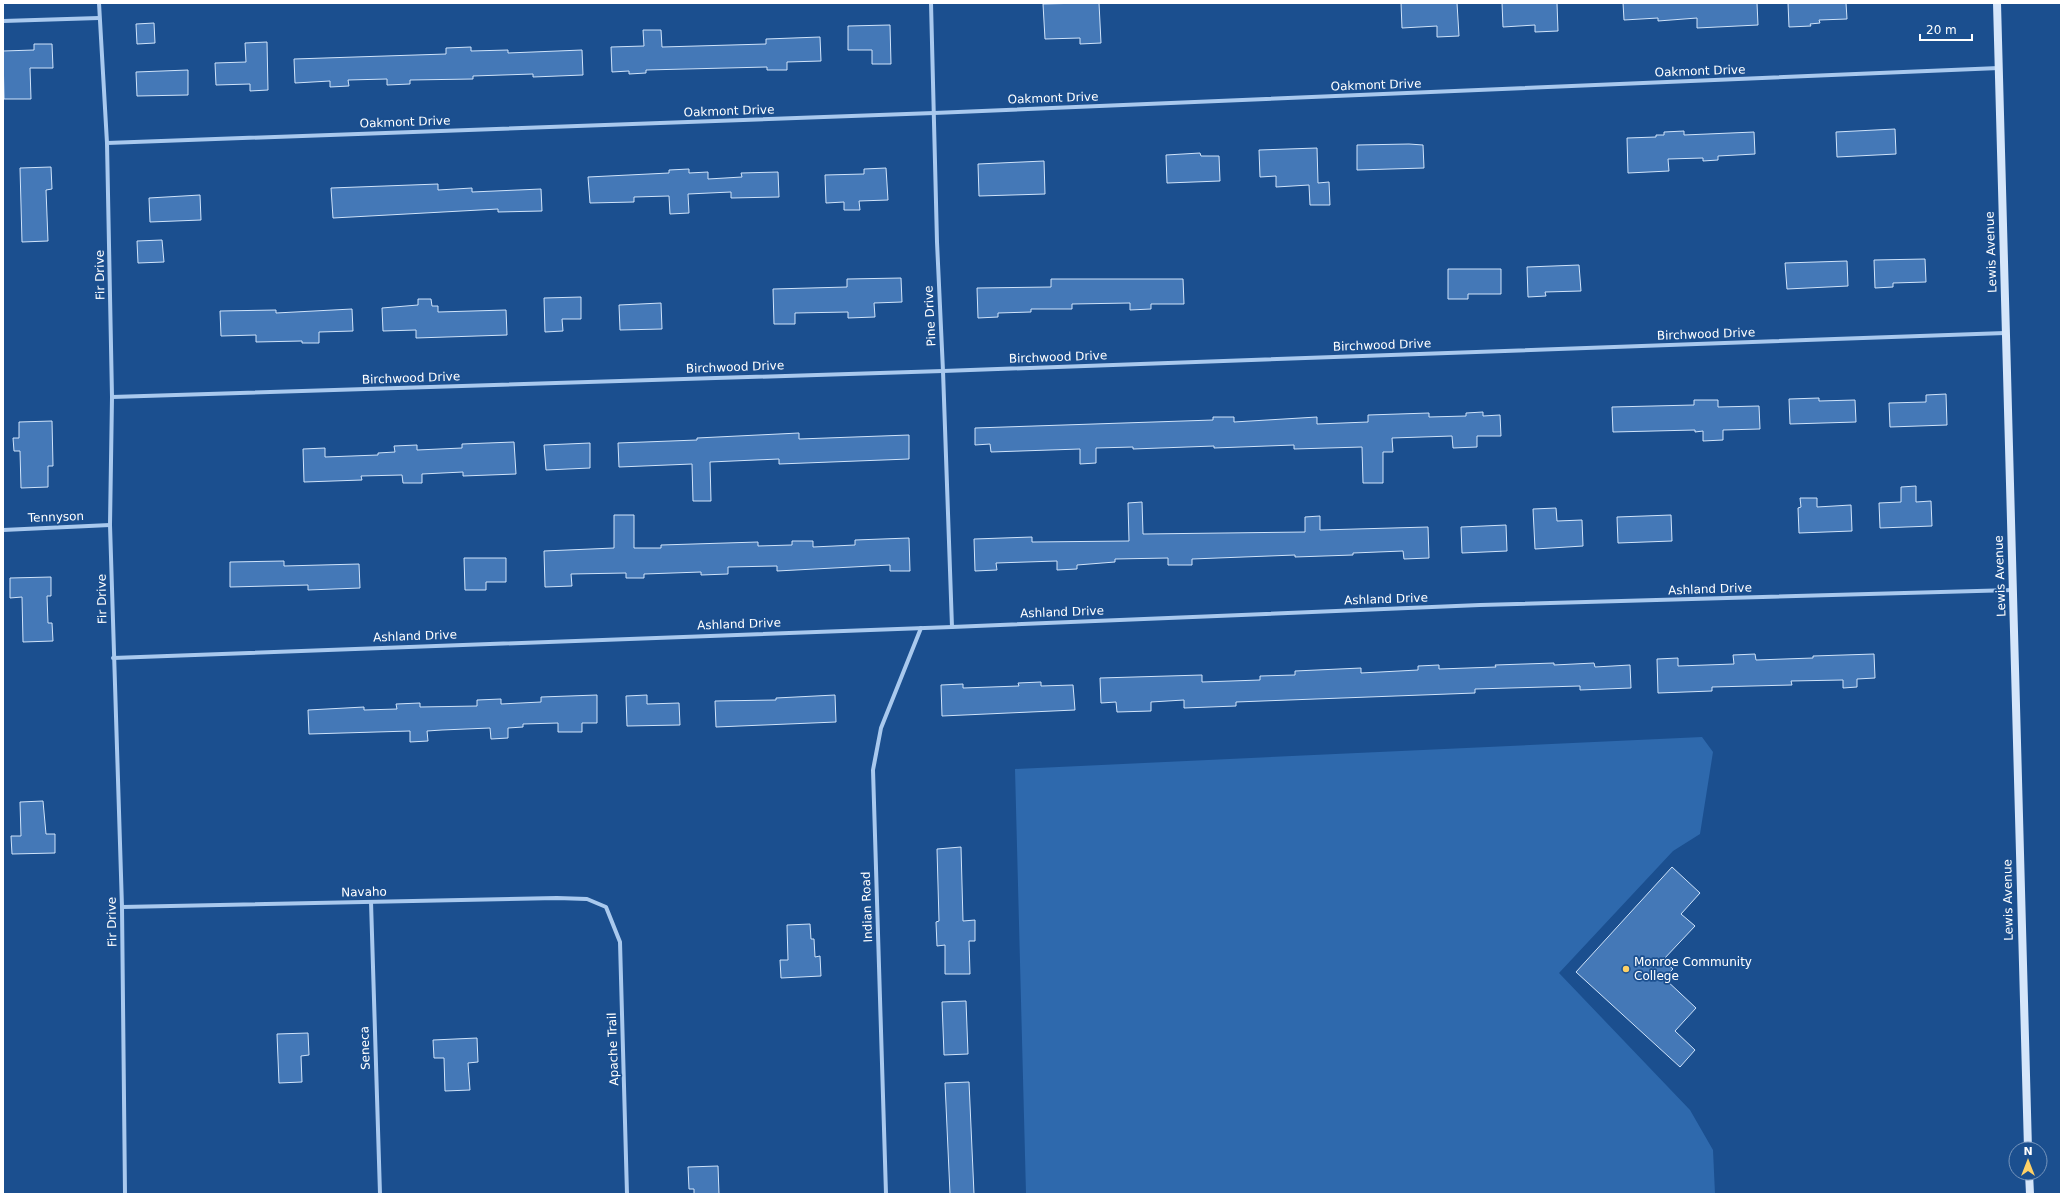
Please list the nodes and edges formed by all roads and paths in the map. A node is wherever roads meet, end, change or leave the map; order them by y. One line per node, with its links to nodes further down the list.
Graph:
1 (99, 3): 4 (street, Fir Drive)
2 (931, 3): 7 (street, Pine Drive)
3 (1997, 3): 6 (main road, Lewis Avenue)
4 (99, 18): 5 (street); 8 (street, Fir Drive)
5 (3, 21)
6 (1999, 68): 7 (street, Oakmont Drive); 9 (main road, Lewis Avenue)
7 (934, 114): 8 (street, Oakmont Drive); 10 (street, Pine Drive)
8 (107, 143): 11 (street, Fir Drive)
9 (2005, 333): 10 (street, Birchwood Drive); 14 (main road, Lewis Avenue)
10 (943, 371): 11 (street, Birchwood Drive); 15 (street, Pine Drive)
11 (112, 397): 12 (street, Fir Drive)
12 (110, 525): 13 (street, Tennyson); 17 (street, Fir Drive)
13 (3, 530)
14 (2013, 590): 15 (street, Ashland Drive); 21 (main road, Lewis Avenue)
15 (952, 627): 16 (street, Ashland Drive)
16 (921, 628): 17 (street, Ashland Drive); 26 (street, Indian Road)
17 (113, 658): 19 (street, Fir Drive)
18 (371, 902): 19 (street, Navaho); 20 (street, Navaho); 24 (street, Seneca)
19 (122, 907): 23 (street, Fir Drive)
20 (606, 907): 25 (street, Apache Trail)
21 (2028, 1141)
22 (2029, 1181): 27 (main road)
23 (126, 1194)
24 (380, 1194)
25 (627, 1194)
26 (886, 1194)
27 (2030, 1194)

